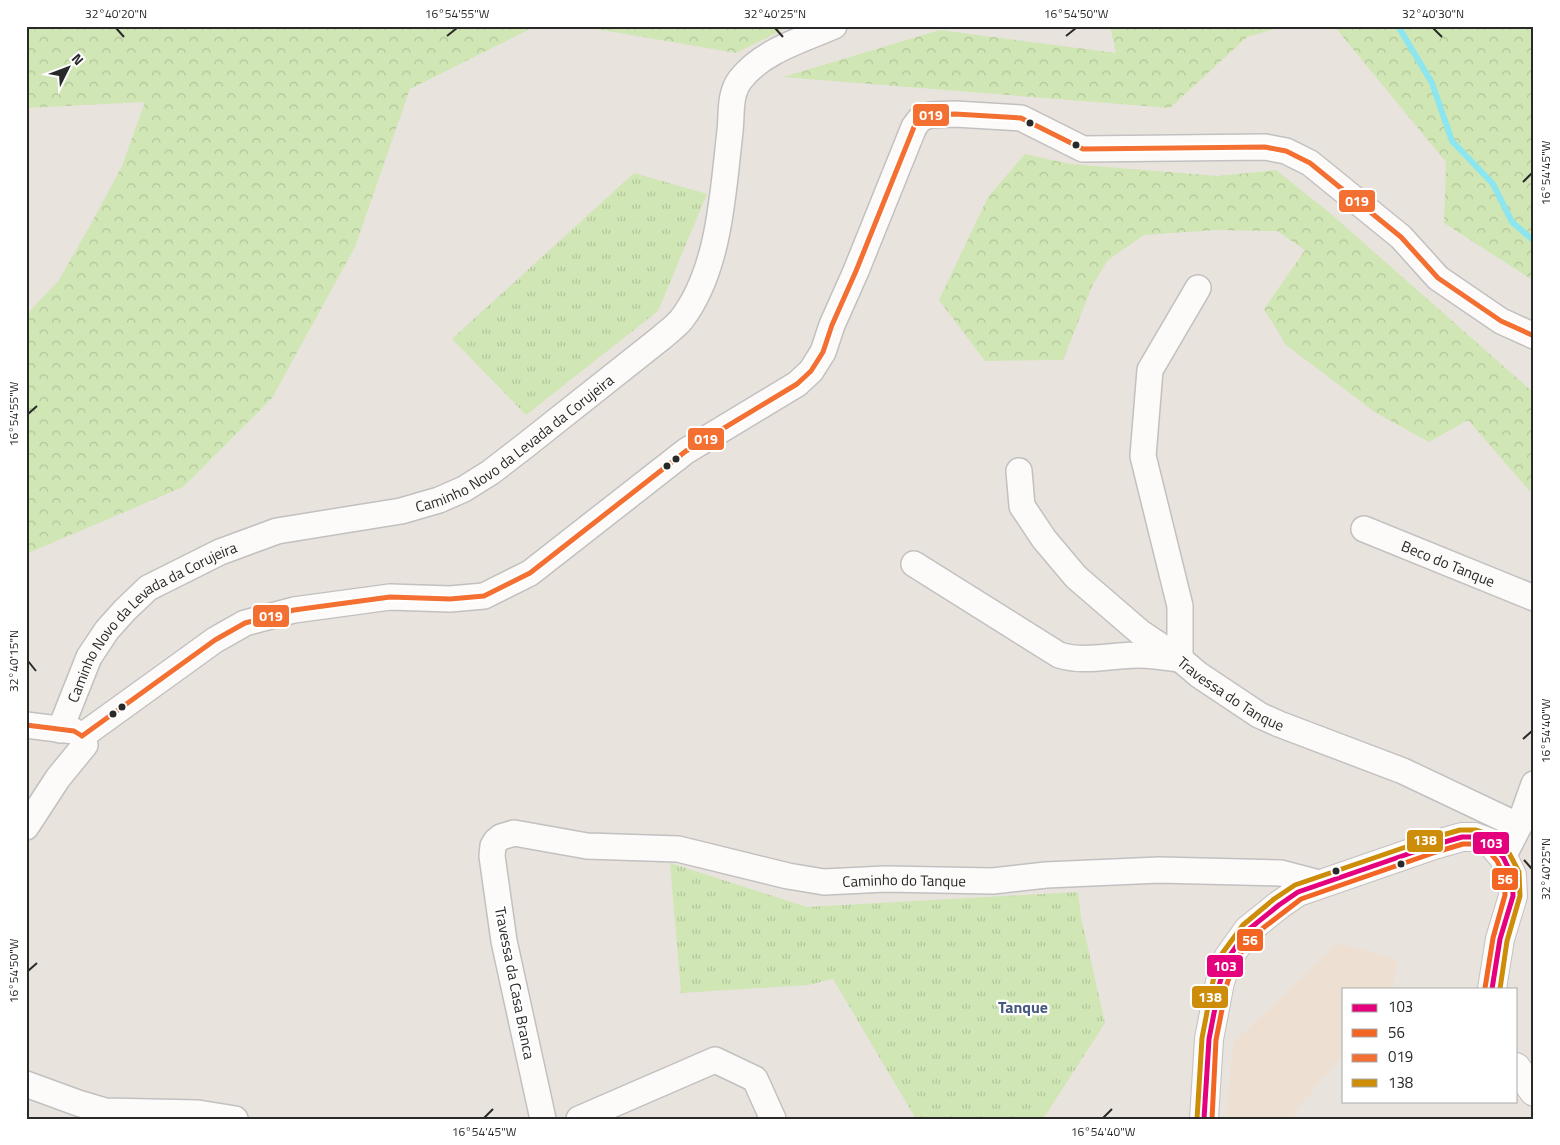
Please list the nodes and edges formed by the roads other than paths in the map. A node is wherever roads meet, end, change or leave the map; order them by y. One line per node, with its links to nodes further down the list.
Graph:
1 (834, 26): 10 (street, Caminho Novo da Levada da Corujeira)
2 (1198, 288): 8 (street)
3 (1534, 336): 10 (street)
4 (1019, 471): 8 (street, Travessa do Tanque)
5 (1364, 529): 7 (street, Beco do Tanque)
6 (914, 564): 8 (street)
7 (1534, 598)
8 (1180, 659): 12 (street, Travessa do Tanque)
9 (26, 725): 10 (street)
10 (71, 733): 13 (street, Caminho Novo da Levada da Corujeira)
11 (1534, 784): 12 (street)
12 (1519, 826): 15 (street)
13 (26, 827)
14 (493, 846): 16 (street, Caminho do Tanque); 22 (street, Travessa da Casa Branca)
15 (1503, 857): 16 (main road); 17 (main road)
16 (1323, 884): 25 (main road)
17 (1492, 988)
18 (1518, 1070): 20 (main road)
19 (26, 1084): 21 (street)
20 (1534, 1092)
21 (235, 1119)
22 (543, 1119)
23 (579, 1119): 24 (street)
24 (773, 1119)
25 (1204, 1119)

